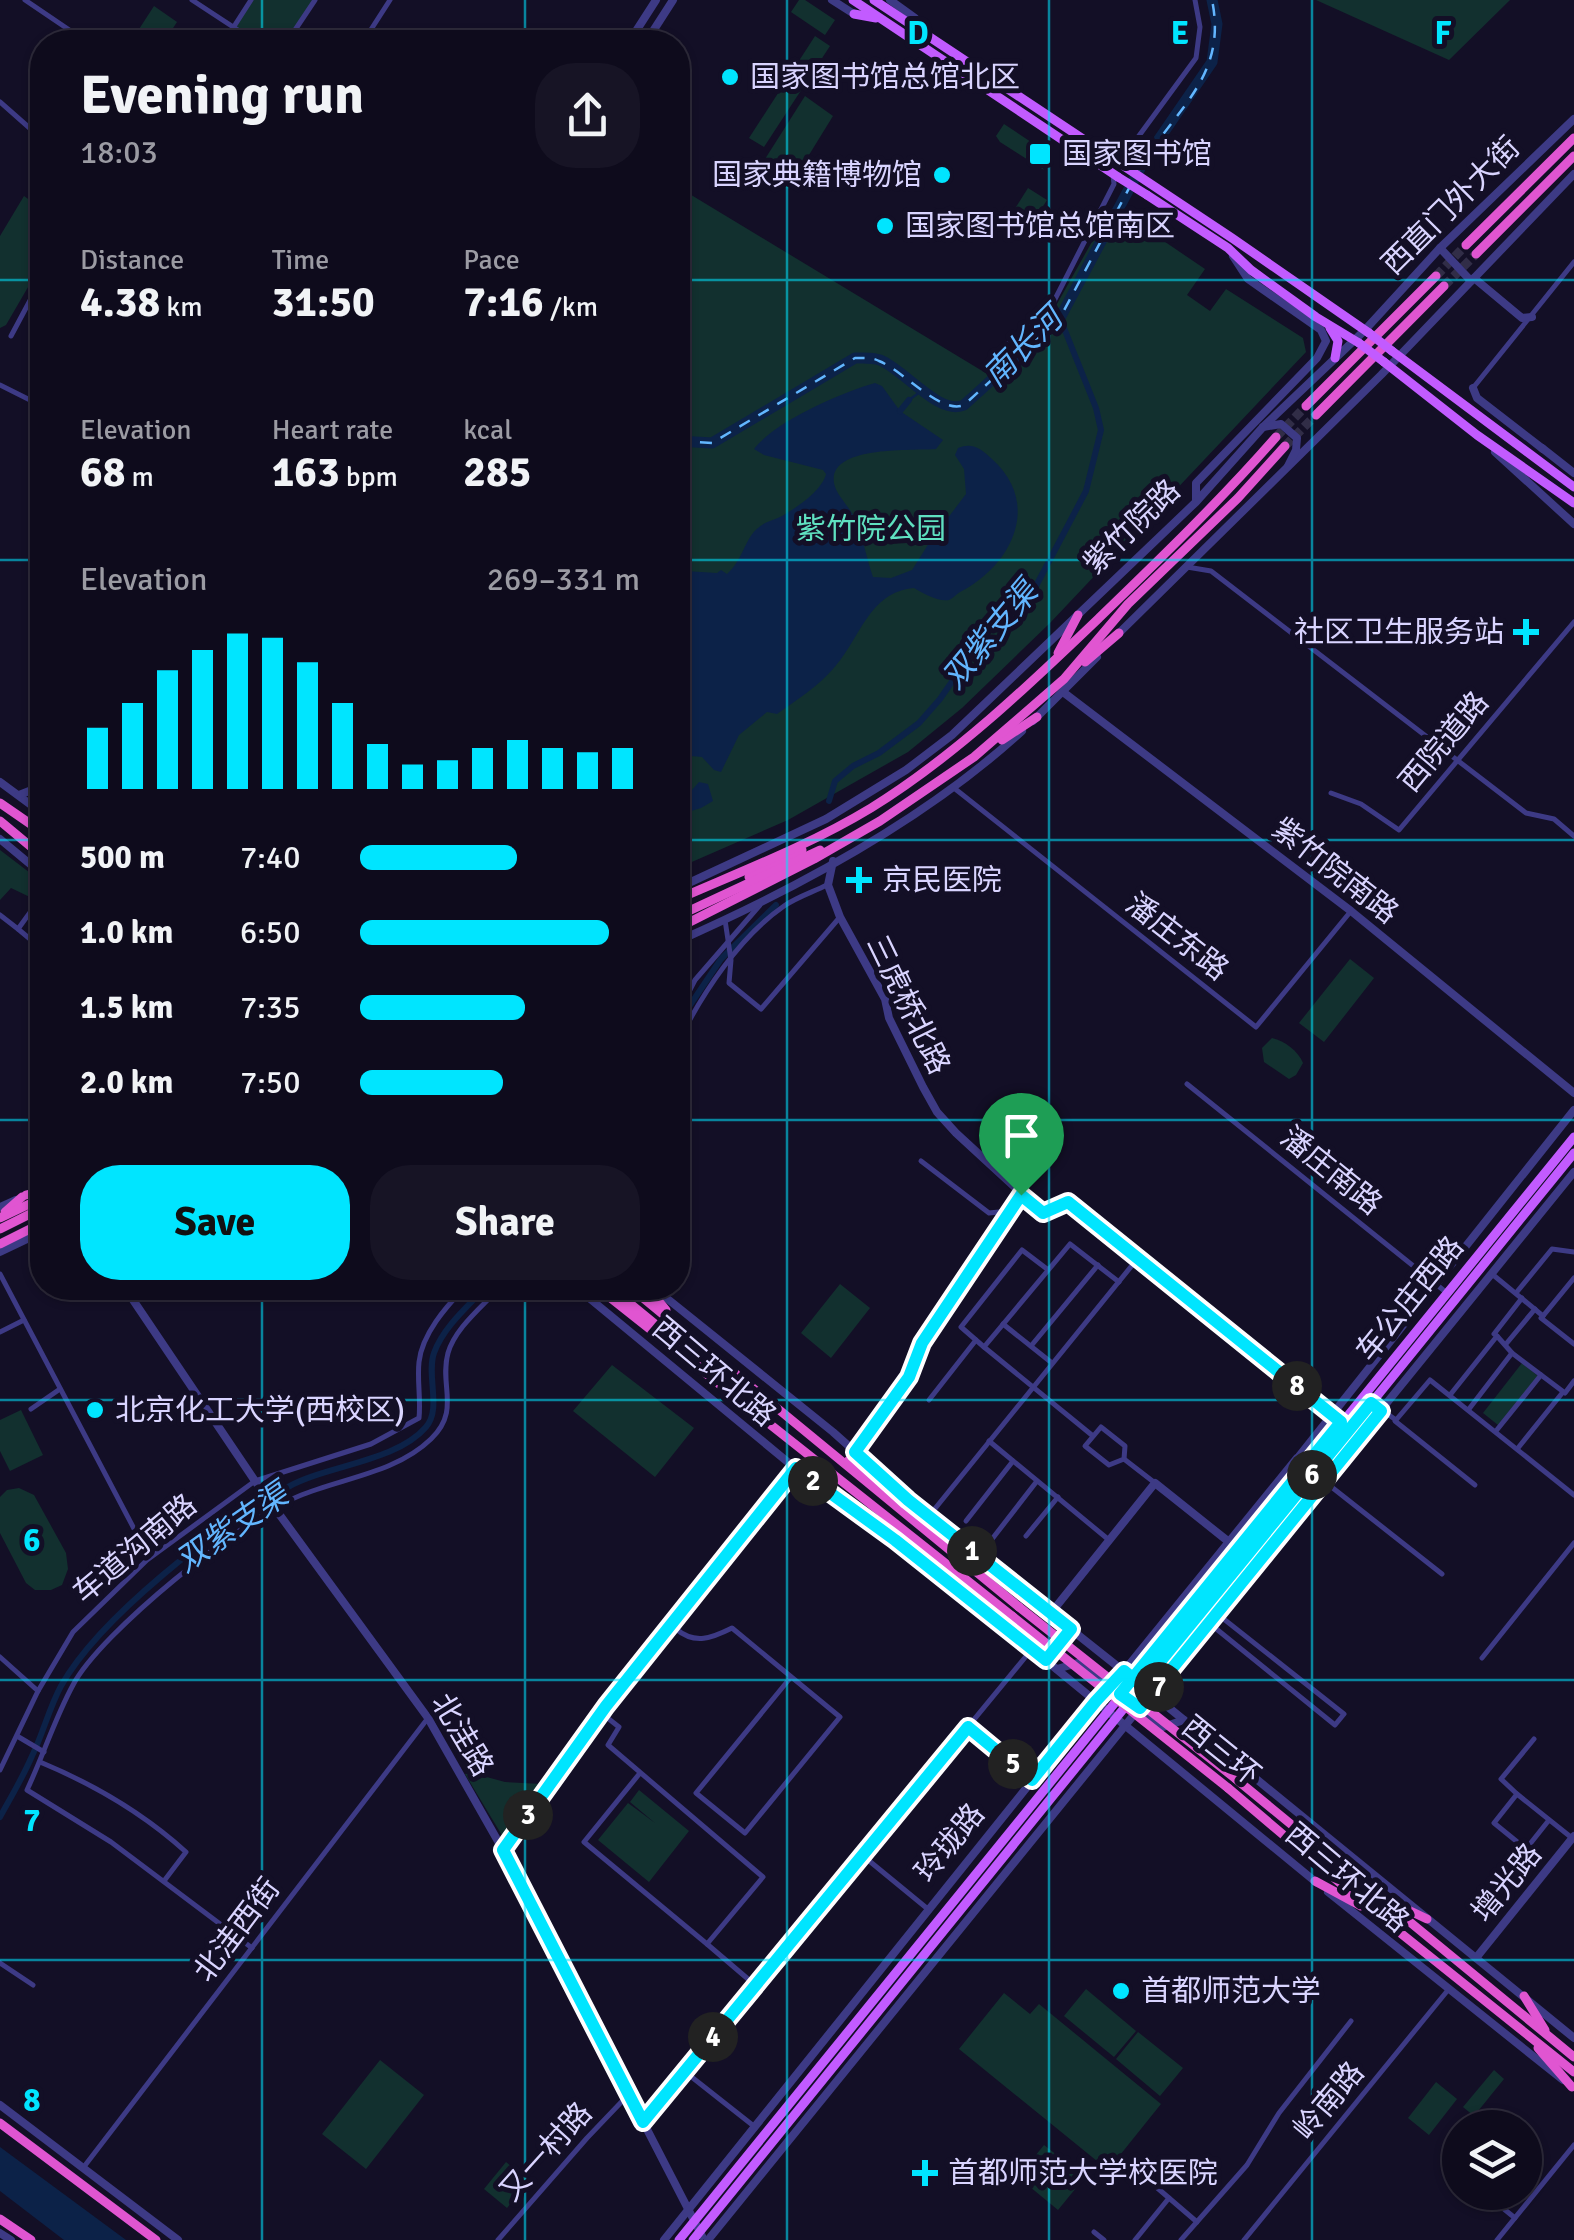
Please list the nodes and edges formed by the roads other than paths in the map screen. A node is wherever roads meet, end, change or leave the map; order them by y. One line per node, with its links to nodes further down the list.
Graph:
1 (25, 0): 17 (street)
2 (192, 0): 16 (street)
3 (251, 0): 16 (street)
4 (315, 0): 19 (street)
5 (390, 0): 20 (street)
6 (656, 0): 21 (street)
7 (674, 0): 22 (street)
8 (832, 0): 13 (street)
9 (853, 0): 14 (main road)
10 (874, 0): 23 (main road)
11 (890, 0): 15 (street)
12 (1195, 0): 29 (street)
13 (854, 14): 14 (main road)
14 (881, 18): 31 (main road)
15 (915, 18): 23 (main road)
16 (234, 28): 18 (street)
17 (69, 30)
18 (237, 30)
19 (295, 30)
20 (370, 30)
21 (636, 30)
22 (654, 30)
23 (929, 36): 29 (main road)
24 (0, 102): 26 (street)
25 (1574, 119): 35 (street, 西直门外大街)
26 (30, 128)
27 (1574, 138): 33 (highway, 西直门外大街)
28 (1574, 156): 36 (highway, 西直门外大街)
29 (1123, 166): 32 (main road)
30 (1574, 174): 39 (street)
31 (1116, 176): 32 (main road, bridge); 49 (street)
32 (1150, 191): 34 (main road); 44 (main road)
33 (1466, 244)
34 (1228, 248): 42 (main road); 65 (street)
35 (1440, 248): 39 (street, bridge); 44 (street, 西直门外大街)
36 (1476, 254)
37 (1574, 262): 43 (street)
38 (1436, 276): 46 (highway, 西直门外大街)
39 (1472, 280): 43 (street); 47 (street)
40 (1444, 286): 55 (highway, 西直门外大街)
41 (30, 300): 45 (street)
42 (1316, 317): 46 (main road); 48 (main road)
43 (1532, 317): 52 (street)
44 (1366, 332): 46 (street, 西直门外大街); 47 (main road, bridge)
45 (11, 336)
46 (1357, 345): 48 (street, 紫竹院路); 50 (main road, bridge); 54 (highway)
47 (1396, 353): 50 (street); 57 (main road)
48 (1335, 358): 56 (street, 紫竹院路)
49 (986, 363)
50 (1386, 364): 58 (main road); 62 (street)
51 (0, 385): 53 (street)
52 (1473, 388): 61 (street)
53 (30, 400)
54 (1306, 406)
55 (1316, 415)
56 (1263, 427): 62 (street, bridge); 65 (street, 紫竹院路)
57 (1503, 431): 61 (street); 64 (main road)
58 (1478, 435): 66 (main road); 67 (street)
59 (1276, 437): 72 (highway, 紫竹院路)
60 (1285, 446): 73 (highway, 紫竹院路)
61 (1543, 449): 63 (street)
62 (1288, 466): 68 (street)
63 (1574, 473)
64 (1574, 487)
65 (1196, 502): 69 (street, 紫竹院路)
66 (1574, 503)
67 (1574, 524)
68 (1186, 567): 71 (street); 77 (street)
69 (1078, 615): 72 (highway); 95 (street, 紫竹院路)
70 (1574, 622): 77 (street, 西院道路)
71 (1119, 633): 73 (highway); 74 (street)
72 (1054, 661): 85 (highway, 紫竹院路)
73 (1064, 680): 76 (highway, 紫竹院路)
74 (1064, 692): 75 (street); 101 (street, 紫竹院南路)
75 (1037, 718): 76 (highway); 79 (street)
76 (974, 757): 86 (highway, 紫竹院路)
77 (1457, 758): 81 (street, 西院道路); 89 (street)
78 (0, 782): 82 (street)
79 (954, 788): 93 (street); 101 (street, 潘庄东路)
80 (30, 791): 82 (street)
81 (1331, 792)
82 (19, 795): 84 (street)
83 (0, 803): 88 (highway)
84 (30, 804)
85 (868, 809): 97 (highway, 紫竹院路); 99 (highway)
86 (880, 821): 100 (highway); 106 (highway, 紫竹院路)
87 (3, 823): 91 (highway); 92 (highway)
88 (30, 826)
89 (1574, 836)
90 (0, 839): 94 (street)
91 (30, 840)
92 (30, 846)
93 (833, 861): 96 (street); 98 (street)
94 (30, 864)
95 (690, 882)
96 (828, 885): 104 (street, 三虎桥北路); 111 (street)
97 (690, 895)
98 (767, 897): 105 (street); 109 (street)
99 (690, 908)
100 (690, 908)
101 (1351, 911): 115 (street, 紫竹院南路)
102 (30, 912): 107 (street)
103 (0, 916): 107 (street)
104 (840, 917): 111 (street); 122 (street, 三虎桥北路)
105 (725, 920): 108 (street); 109 (street)
106 (690, 922)
107 (18, 929): 110 (street)
108 (690, 936)
109 (729, 938): 111 (street); 112 (street)
110 (30, 939)
111 (730, 960): 113 (street)
112 (690, 990)
113 (690, 1020)
114 (1187, 1084): 141 (street, 潘庄南路)
115 (1574, 1092)
116 (1574, 1110): 141 (street)
117 (1574, 1137): 142 (main road, 车公庄西路)
118 (1574, 1153): 177 (main road, 车公庄西路)
119 (921, 1161): 126 (street)
120 (1574, 1172): 138 (street, 玲珑路)
121 (30, 1195): 123 (highway)
122 (1021, 1195): 126 (street); 134 (street)
123 (24, 1196): 125 (street); 128 (highway)
124 (30, 1202): 128 (highway)
125 (0, 1208)
126 (1012, 1210): 192 (street)
127 (30, 1215): 128 (highway)
128 (1, 1226)
129 (30, 1229): 131 (highway)
130 (30, 1238): 132 (street)
131 (0, 1244)
132 (0, 1252)
133 (1574, 1252): 143 (street)
134 (1138, 1258): 140 (street); 182 (street)
135 (1098, 1265): 136 (street); 140 (street); 165 (street)
136 (1048, 1270): 159 (street); 162 (street)
137 (0, 1274): 157 (street)
138 (1492, 1274): 143 (street); 181 (street, 玲珑路)
139 (1574, 1278): 156 (street)
140 (1119, 1282): 169 (street)
141 (1434, 1282): 142 (street, 潘庄南路); 182 (street)
142 (1447, 1293): 185 (main road, 车公庄西路)
143 (1516, 1293): 144 (street)
144 (1522, 1298): 155 (street); 161 (street)
145 (133, 1300): 199 (street, 北洼路)
146 (452, 1300): 199 (street, 车道沟南路)
147 (488, 1300): 206 (street)
148 (591, 1300): 196 (street, 西三环北路)
149 (613, 1300): 183 (highway, 西三环)
150 (627, 1300): 168 (highway)
151 (634, 1300): 168 (highway)
152 (647, 1300): 158 (highway, 西三环)
153 (660, 1300): 158 (highway)
154 (666, 1300): 192 (street, 西三环北路)
155 (1534, 1309): 156 (street); 164 (street)
156 (1543, 1316): 163 (street)
157 (24, 1320): 160 (street); 173 (street)
158 (678, 1324): 178 (highway, 西三环)
159 (1004, 1324): 165 (street); 166 (street)
160 (0, 1332)
161 (1497, 1336): 164 (street); 175 (street)
162 (976, 1340): 166 (street); 176 (street)
163 (1574, 1342)
164 (1506, 1344): 167 (street)
165 (1031, 1346): 169 (street)
166 (984, 1347): 172 (street)
167 (1512, 1353): 170 (street); 180 (street)
168 (707, 1361): 178 (highway); 183 (highway)
169 (1052, 1363): 172 (street)
170 (1541, 1375): 174 (street); 186 (street)
171 (1574, 1381): 174 (street)
172 (1032, 1387): 187 (street); 189 (street)
173 (60, 1389): 179 (street); 211 (street)
174 (1563, 1392): 191 (street)
175 (1450, 1394): 180 (street); 184 (street)
176 (929, 1400)
177 (1371, 1403): 181 (street); 197 (main road, 车公庄西路)
178 (774, 1406): 188 (highway, 西三环)
179 (31, 1409)
180 (1468, 1410): 186 (street)
181 (1381, 1411): 184 (street); 200 (street, 玲珑路)
182 (1330, 1414): 185 (street); 193 (street)
183 (764, 1418): 248 (highway, 西三环, bridge)
184 (1392, 1419): 202 (street)
185 (1341, 1422): 190 (main road, 车公庄西路)
186 (1496, 1432): 191 (street)
187 (1094, 1436): 194 (street); 194 (street)
188 (814, 1438): 205 (highway); 248 (highway, 西三环, bridge)
189 (989, 1441): 195 (street); 207 (street)
190 (1323, 1443): 193 (street, 玲珑路); 227 (main road, 车公庄西路)
191 (1517, 1449): 203 (street)
192 (855, 1452): 205 (street, 西三环北路)
193 (1298, 1458): 212 (street, 玲珑路)
194 (1124, 1460): 201 (street)
195 (1013, 1461): 198 (street); 208 (street)
196 (796, 1468): 221 (street, 西三环北路); 252 (street)
197 (1314, 1473): 200 (street); 216 (main road, 车公庄西路)
198 (1037, 1481): 204 (street); 213 (street)
199 (257, 1482): 206 (street, 北洼路); 229 (street, 车道沟南路)
200 (1324, 1482): 215 (street); 218 (street, 玲珑路)
201 (1154, 1483): 210 (street); 212 (street)
202 (1474, 1484)
203 (1574, 1495)
204 (1058, 1498): 209 (street); 210 (street)
205 (908, 1500): 207 (street, 西三环北路)
206 (274, 1506): 235 (street, 北洼路); 242 (street)
207 (929, 1516): 217 (street, 西三环北路)
208 (966, 1521)
209 (1026, 1536)
210 (1109, 1540): 217 (street)
211 (140, 1542)
212 (1229, 1542): 227 (street, 玲珑路)
213 (989, 1543)
214 (1574, 1543): 223 (street)
215 (1442, 1574)
216 (1202, 1610): 218 (street); 219 (street); 227 (main road, 车公庄西路)
217 (1051, 1613): 220 (street, 西三环北路)
218 (1217, 1614): 219 (street, 玲珑路); 219 (street)
219 (1210, 1624): 230 (street, 玲珑路)
220 (1071, 1629): 224 (street); 227 (street, 西三环北路)
221 (1032, 1649): 224 (street, 西三环北路); 238 (street)
222 (0, 1657): 229 (street)
223 (1482, 1658)
224 (1046, 1660): 225 (street, 西三环北路)
225 (1057, 1669): 228 (street); 232 (street, 西三环北路)
226 (791, 1677): 226 (street); 246 (street)
227 (1133, 1678): 228 (street, 玲珑路); 230 (street, 西三环北路); 231 (main road)
228 (1110, 1686): 231 (street); 232 (street, 玲珑路)
229 (38, 1691): 240 (street, 车道沟南路)
230 (1153, 1694): 233 (street, 玲珑路); 236 (street, 西三环北路)
231 (1124, 1697): 233 (street); 234 (main road)
232 (1096, 1701): 234 (street, 西三环北路); 247 (street, 玲珑路)
233 (1141, 1710): 236 (street); 237 (street, 玲珑路)
234 (1111, 1714): 237 (street, 西三环北路); 290 (main road, 玲珑路); 294 (main road, 玲珑路)
235 (428, 1718): 252 (street, 北洼路); 261 (street, 北洼西街)
236 (1184, 1720): 239 (street, 西三环北路)
237 (1127, 1726): 243 (street, 西三环北路); 294 (street, 玲珑路)
238 (968, 1727): 247 (street); 253 (street)
239 (1194, 1728): 243 (street); 259 (street, 西三环北路)
240 (16, 1736): 242 (street); 245 (street, 车道沟南路)
241 (1534, 1739): 249 (street)
242 (44, 1752): 244 (street)
243 (1168, 1759): 255 (street, 西三环北路)
244 (40, 1762): 254 (street); 254 (street)
245 (0, 1770)
246 (640, 1773): 260 (street); 260 (street)
247 (1032, 1780): 257 (street, 玲珑路)
248 (1232, 1784): 256 (highway, 西三环); 258 (highway, 西三环)
249 (1517, 1794): 250 (street); 250 (street)
250 (1550, 1820): 251 (street)
251 (1573, 1837): 262 (street, 增光路)
252 (503, 1850): 277 (street, 北洼路)
253 (862, 1855): 257 (street); 265 (street)
254 (164, 1880): 261 (street)
255 (1315, 1881): 258 (highway); 266 (street, 西三环北路)
256 (1367, 1890): 259 (highway); 270 (highway, 西三环)
257 (928, 1910): 281 (street, 玲珑路)
258 (1378, 1916): 269 (highway, 西三环)
259 (1427, 1919): 262 (street, 西三环北路)
260 (707, 1944): 265 (street)
261 (252, 1948): 283 (street, 北洼西街)
262 (1476, 1958): 267 (street, 西三环北路)
263 (0, 1963): 264 (street)
264 (33, 1985)
265 (755, 1985): 274 (street)
266 (1448, 1990): 276 (street, 西三环北路); 305 (street, 岭南路)
267 (1524, 1996): 270 (highway); 271 (street, 西三环北路)
268 (1350, 2021): 291 (street)
269 (1523, 2031): 275 (highway, 西三环); 276 (highway)
270 (1551, 2038): 272 (highway); 273 (highway, 西三环)
271 (1574, 2038)
272 (1574, 2048)
273 (1574, 2057)
274 (684, 2072): 280 (street); 281 (street)
275 (1574, 2072)
276 (1573, 2088)
277 (629, 2094): 280 (street, 北洼路); 299 (street, 又一村路)
278 (0, 2105): 283 (street)
279 (0, 2122): 297 (highway)
280 (643, 2122): 286 (street, 北洼路)
281 (755, 2128): 286 (street, 玲珑路)
282 (1574, 2145): 288 (street)
283 (83, 2168): 298 (street)
284 (1141, 2174): 285 (street)
285 (1169, 2198): 291 (street); 303 (street)
286 (688, 2210): 290 (street, 北洼路); 300 (street, 玲珑路)
287 (1505, 2210): 288 (street)
288 (1515, 2218): 306 (street)
289 (0, 2219): 296 (highway)
290 (694, 2222): 294 (street, 北洼路); 301 (main road, 玲珑路)
291 (1197, 2222): 304 (street)
292 (1094, 2232): 302 (street)
293 (0, 2233): 295 (street)
294 (701, 2238)
295 (10, 2240)
296 (31, 2240)
297 (156, 2240)
298 (178, 2240)
299 (498, 2240)
300 (664, 2240)
301 (679, 2240)
302 (1104, 2240)
303 (1136, 2240)
304 (1181, 2240)
305 (1244, 2240)
306 (1497, 2240)

